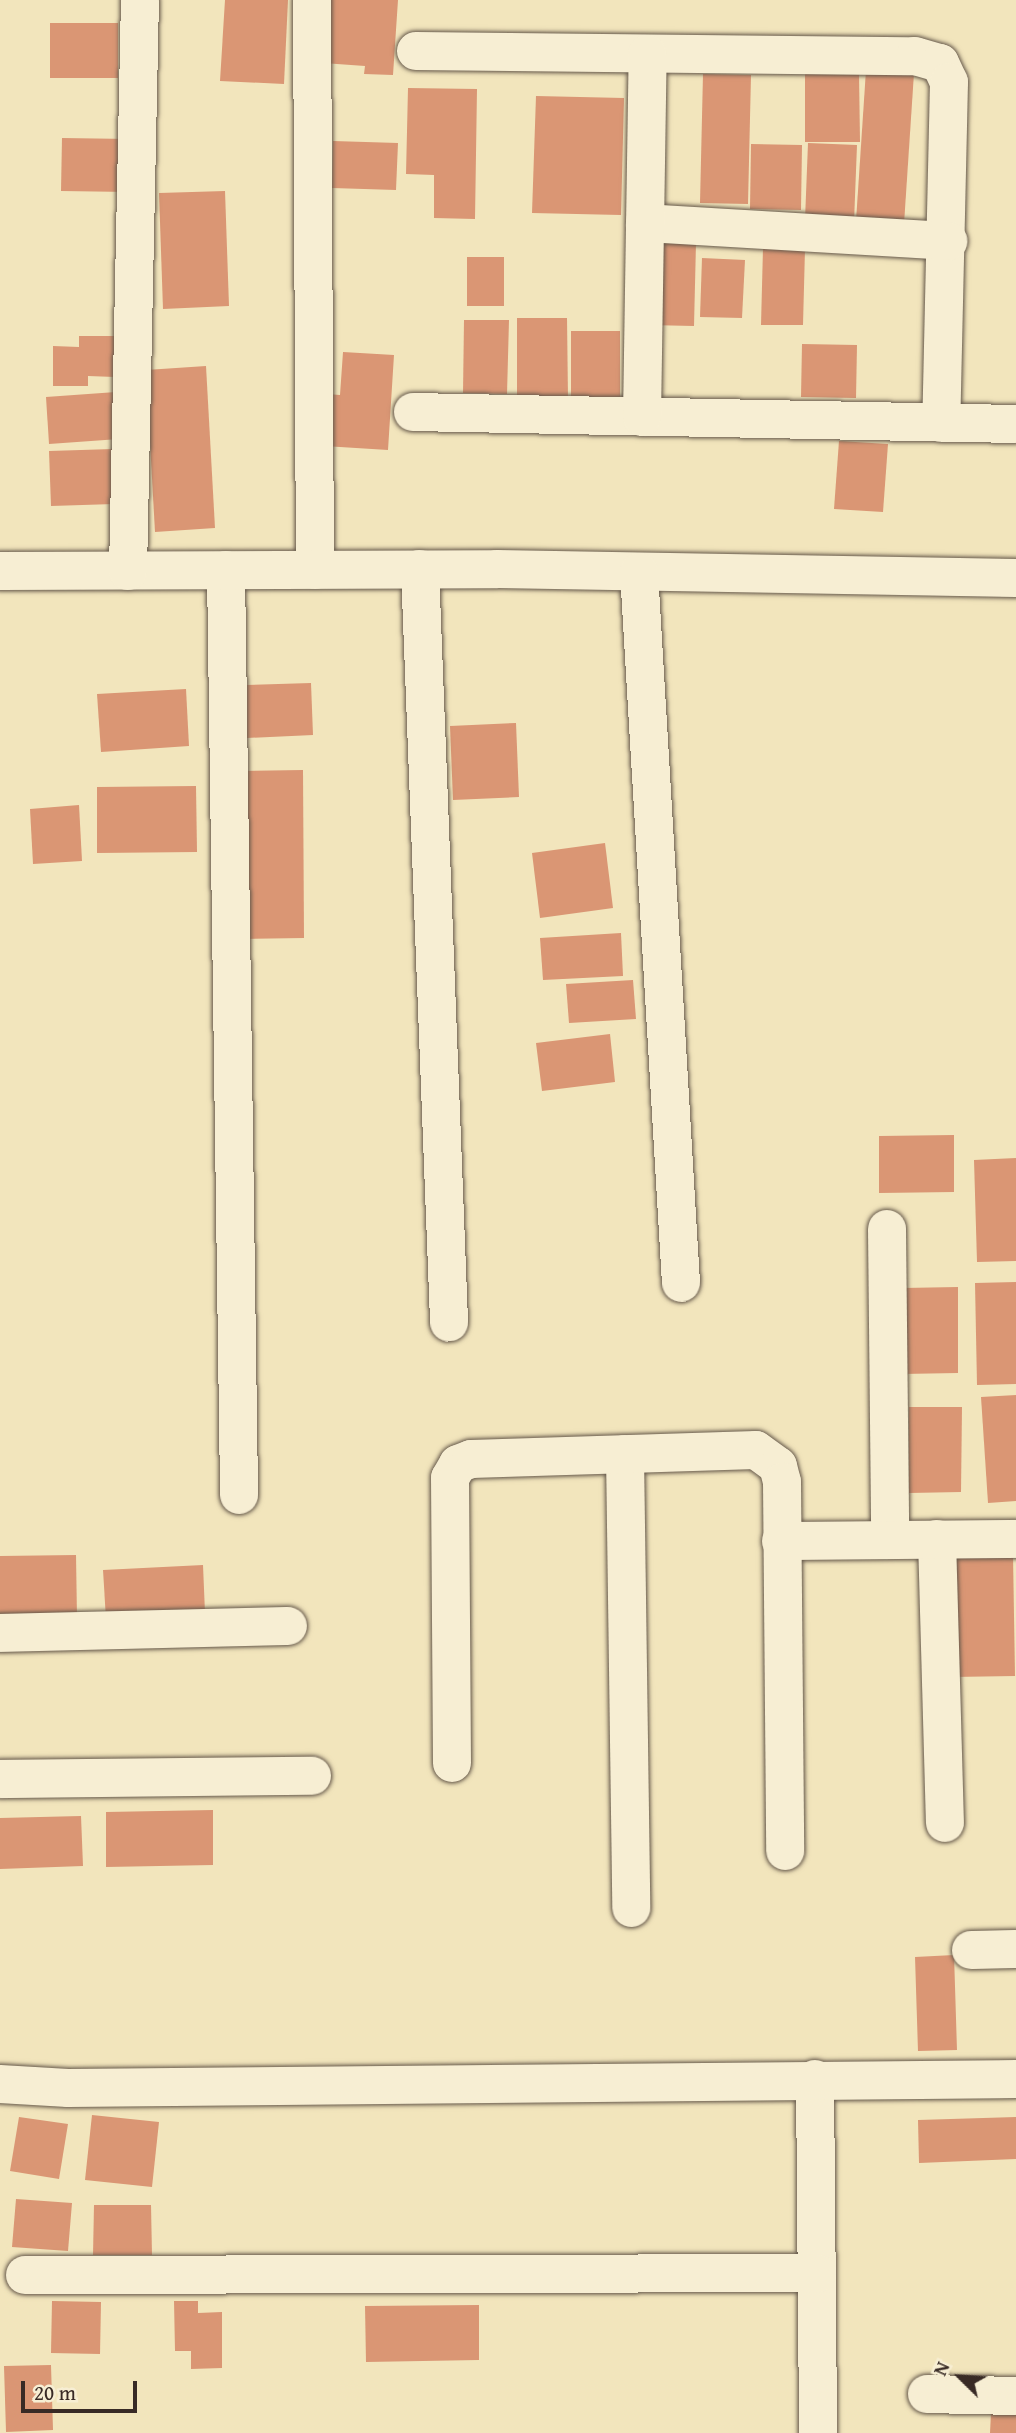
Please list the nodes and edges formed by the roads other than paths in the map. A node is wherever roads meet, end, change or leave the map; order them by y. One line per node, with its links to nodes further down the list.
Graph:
1 (140, 0): 15 (street)
2 (312, 0): 13 (street)
3 (416, 51): 4 (street)
4 (648, 54): 5 (street); 6 (street)
5 (645, 223): 6 (street); 8 (street)
6 (948, 241): 9 (street)
7 (413, 412): 8 (street)
8 (642, 417): 9 (street)
9 (941, 423): 10 (street)
10 (1016, 425)
11 (420, 569): 13 (street); 16 (street); 20 (street)
12 (226, 570): 13 (street); 15 (street); 22 (street)
13 (315, 570)
14 (0, 571): 15 (street)
15 (128, 571)
16 (639, 572): 17 (street); 19 (street)
17 (1016, 578)
18 (887, 1229): 25 (street)
19 (681, 1283)
20 (449, 1322)
21 (625, 1454): 26 (street); 29 (street); 34 (street)
22 (239, 1495)
23 (937, 1539): 24 (street); 25 (street); 32 (street)
24 (1016, 1539)
25 (890, 1540): 26 (street)
26 (781, 1541): 33 (street)
27 (288, 1626): 28 (street)
28 (0, 1633)
29 (452, 1763)
30 (312, 1776): 31 (street)
31 (0, 1779)
32 (945, 1823)
33 (785, 1851)
34 (631, 1908)
35 (1016, 1949): 36 (street)
36 (971, 1950)
37 (1016, 2078): 38 (street)
38 (815, 2079): 39 (street); 40 (street)
39 (0, 2084)
40 (817, 2273): 41 (street); 44 (street)
41 (25, 2275)
42 (927, 2394): 43 (street)
43 (1016, 2396)
44 (818, 2433)

